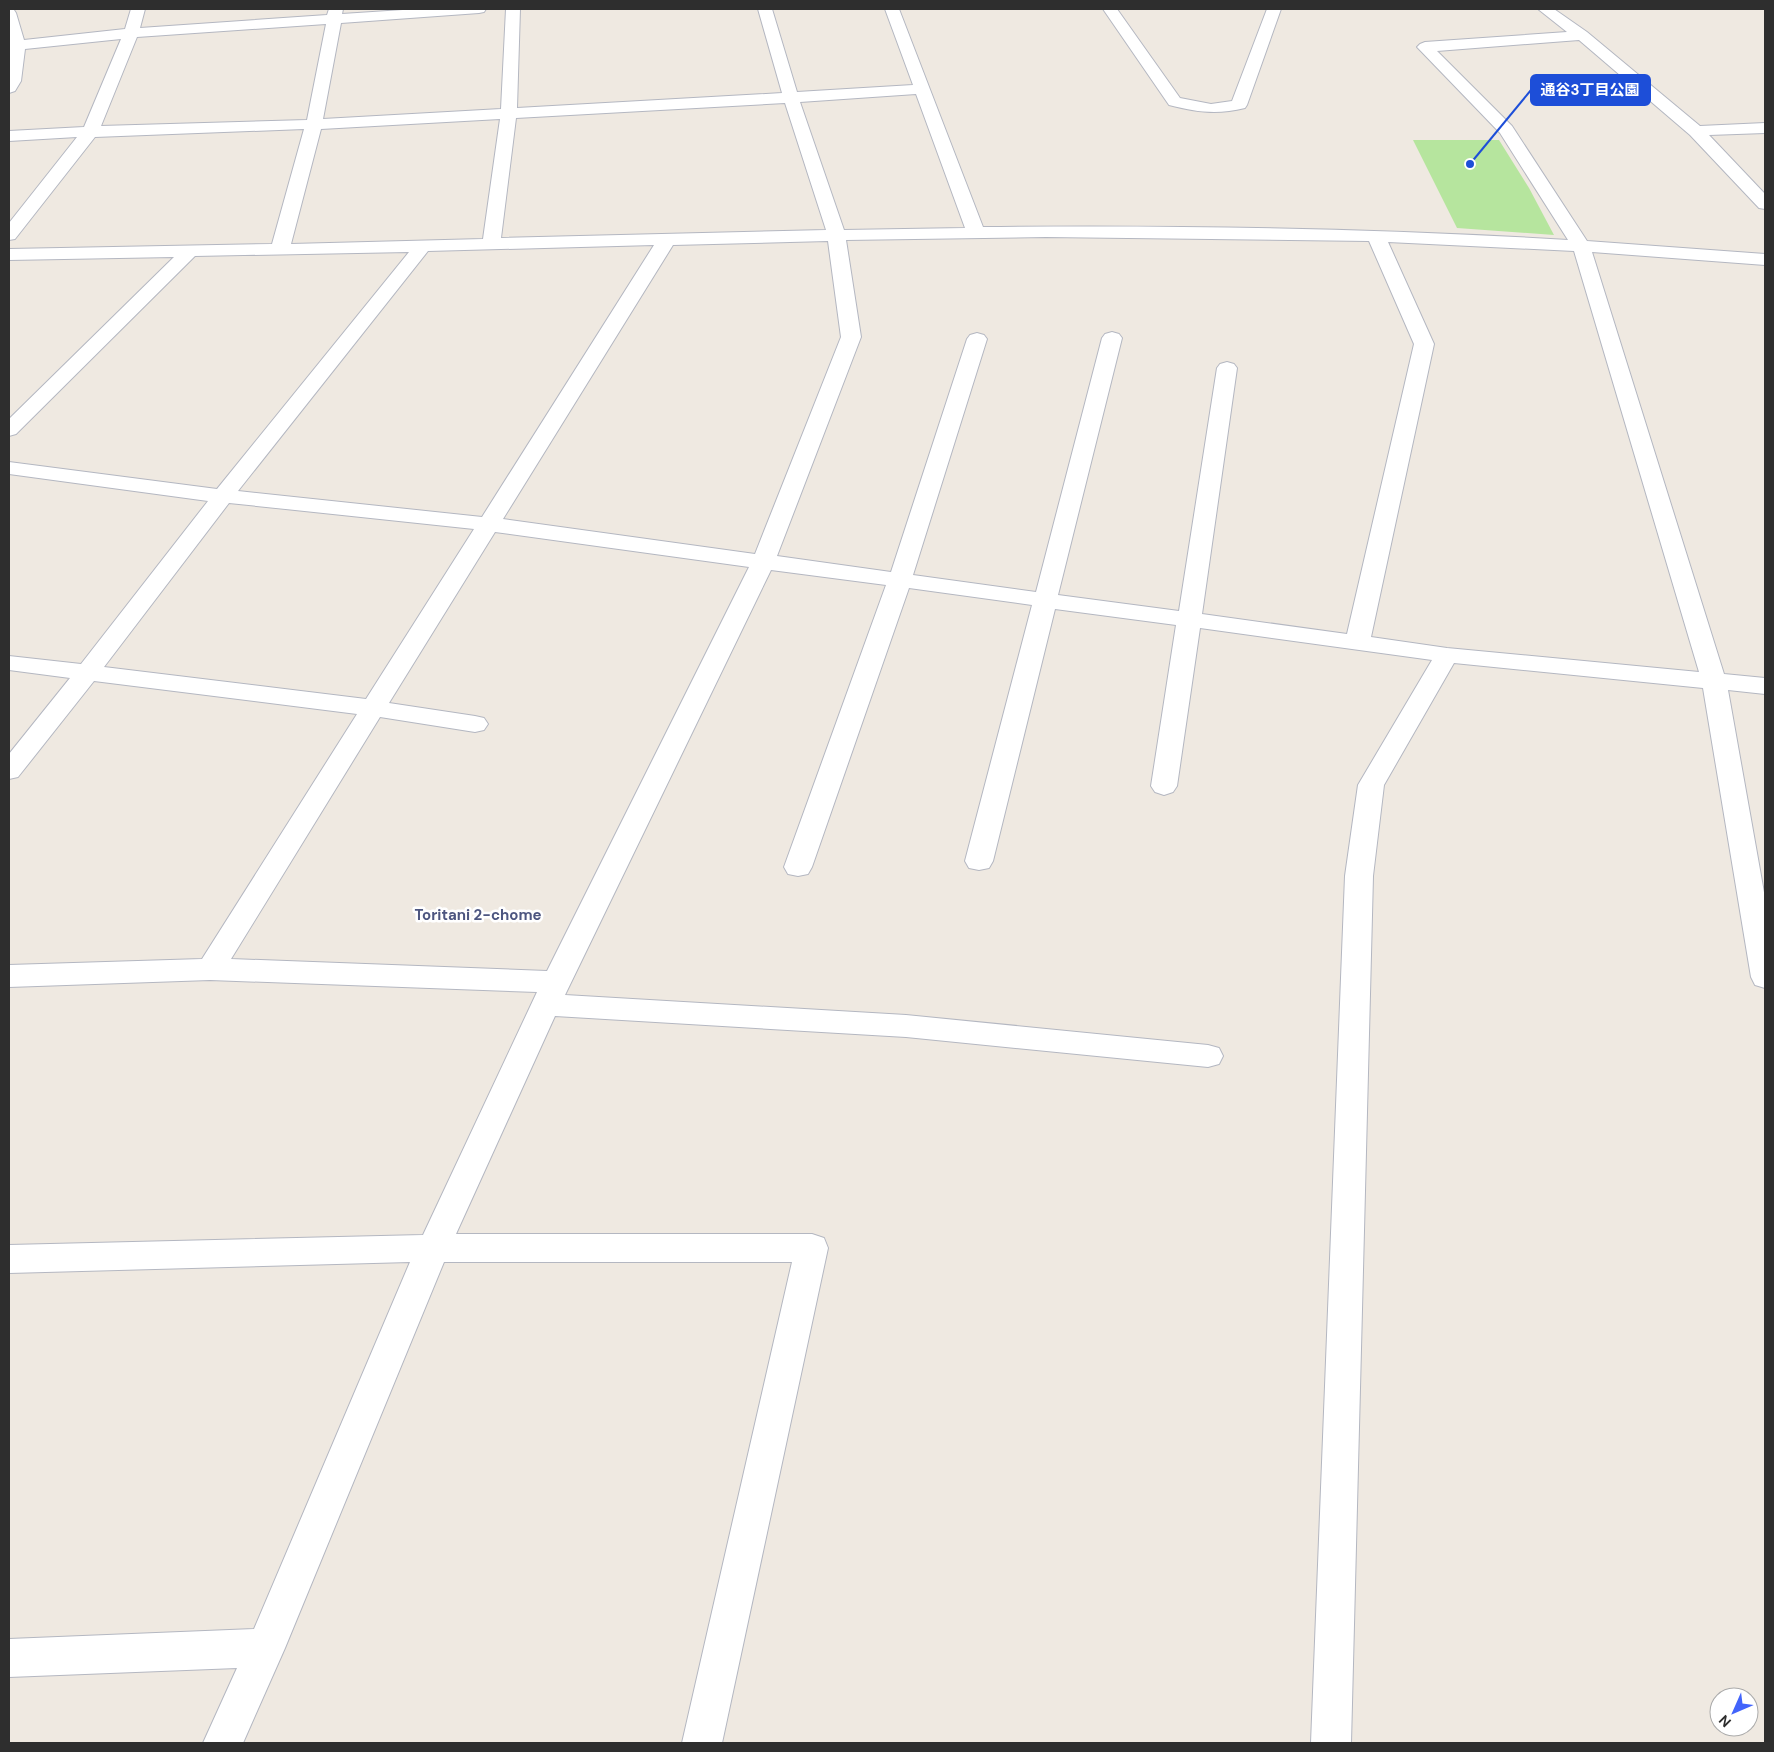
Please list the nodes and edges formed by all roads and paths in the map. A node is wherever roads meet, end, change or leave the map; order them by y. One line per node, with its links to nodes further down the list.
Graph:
1 (138, 9): 11 (street)
2 (479, 9): 9 (street)
3 (513, 9): 17 (street)
4 (765, 9): 16 (street)
5 (892, 9): 15 (street)
6 (1110, 9): 7 (street)
7 (1274, 9)
8 (1545, 9): 12 (street)
9 (334, 15): 11 (street); 18 (street)
10 (9, 19): 13 (street)
11 (131, 34): 13 (street); 20 (street)
12 (1582, 35): 21 (street); 30 (street)
13 (18, 45): 14 (street)
14 (9, 88)
15 (923, 89): 16 (street); 24 (street)
16 (792, 98): 17 (street); 26 (street)
17 (509, 112): 18 (street); 29 (street)
18 (314, 124): 20 (street); 32 (street)
19 (1765, 128): 21 (street)
20 (91, 130): 22 (street); 25 (street)
21 (1696, 131): 23 (street)
22 (9, 136)
23 (1765, 204)
24 (976, 233): 26 (street); 27 (street)
25 (9, 234)
26 (836, 234): 28 (street); 43 (street)
27 (1376, 236): 30 (street); 47 (street)
28 (667, 239): 29 (street); 42 (street)
29 (491, 244): 31 (street)
30 (1581, 245): 35 (street); 51 (street)
31 (423, 246): 32 (street); 41 (street)
32 (280, 249): 33 (street)
33 (190, 251): 34 (street); 39 (street)
34 (9, 254)
35 (1765, 259)
36 (1112, 338): 45 (street)
37 (977, 339): 44 (street)
38 (1227, 368): 46 (street)
39 (9, 430)
40 (9, 468): 41 (street)
41 (223, 496): 42 (street); 50 (street)
42 (488, 524): 43 (street); 53 (street)
43 (763, 562): 44 (street); 62 (street)
44 (900, 580): 45 (street); 58 (street)
45 (1044, 600): 46 (street); 57 (street)
46 (1189, 620): 47 (street); 56 (street)
47 (1357, 644): 48 (street)
48 (1447, 655): 51 (street); 70 (street)
49 (9, 662): 50 (street)
50 (88, 672): 53 (street); 55 (street)
51 (1714, 682): 52 (street); 61 (street)
52 (1765, 686)
53 (371, 708): 54 (street); 59 (street)
54 (475, 724)
55 (9, 771)
56 (1164, 786)
57 (979, 861)
58 (798, 867)
59 (210, 969): 60 (street); 62 (street)
60 (9, 976)
61 (1765, 977)
62 (551, 994): 63 (street); 64 (street)
63 (1208, 1056)
64 (433, 1248): 65 (street); 66 (street); 69 (street)
65 (9, 1259)
66 (266, 1648): 67 (street); 68 (street)
67 (9, 1658)
68 (223, 1743)
69 (702, 1743)
70 (1331, 1743)

